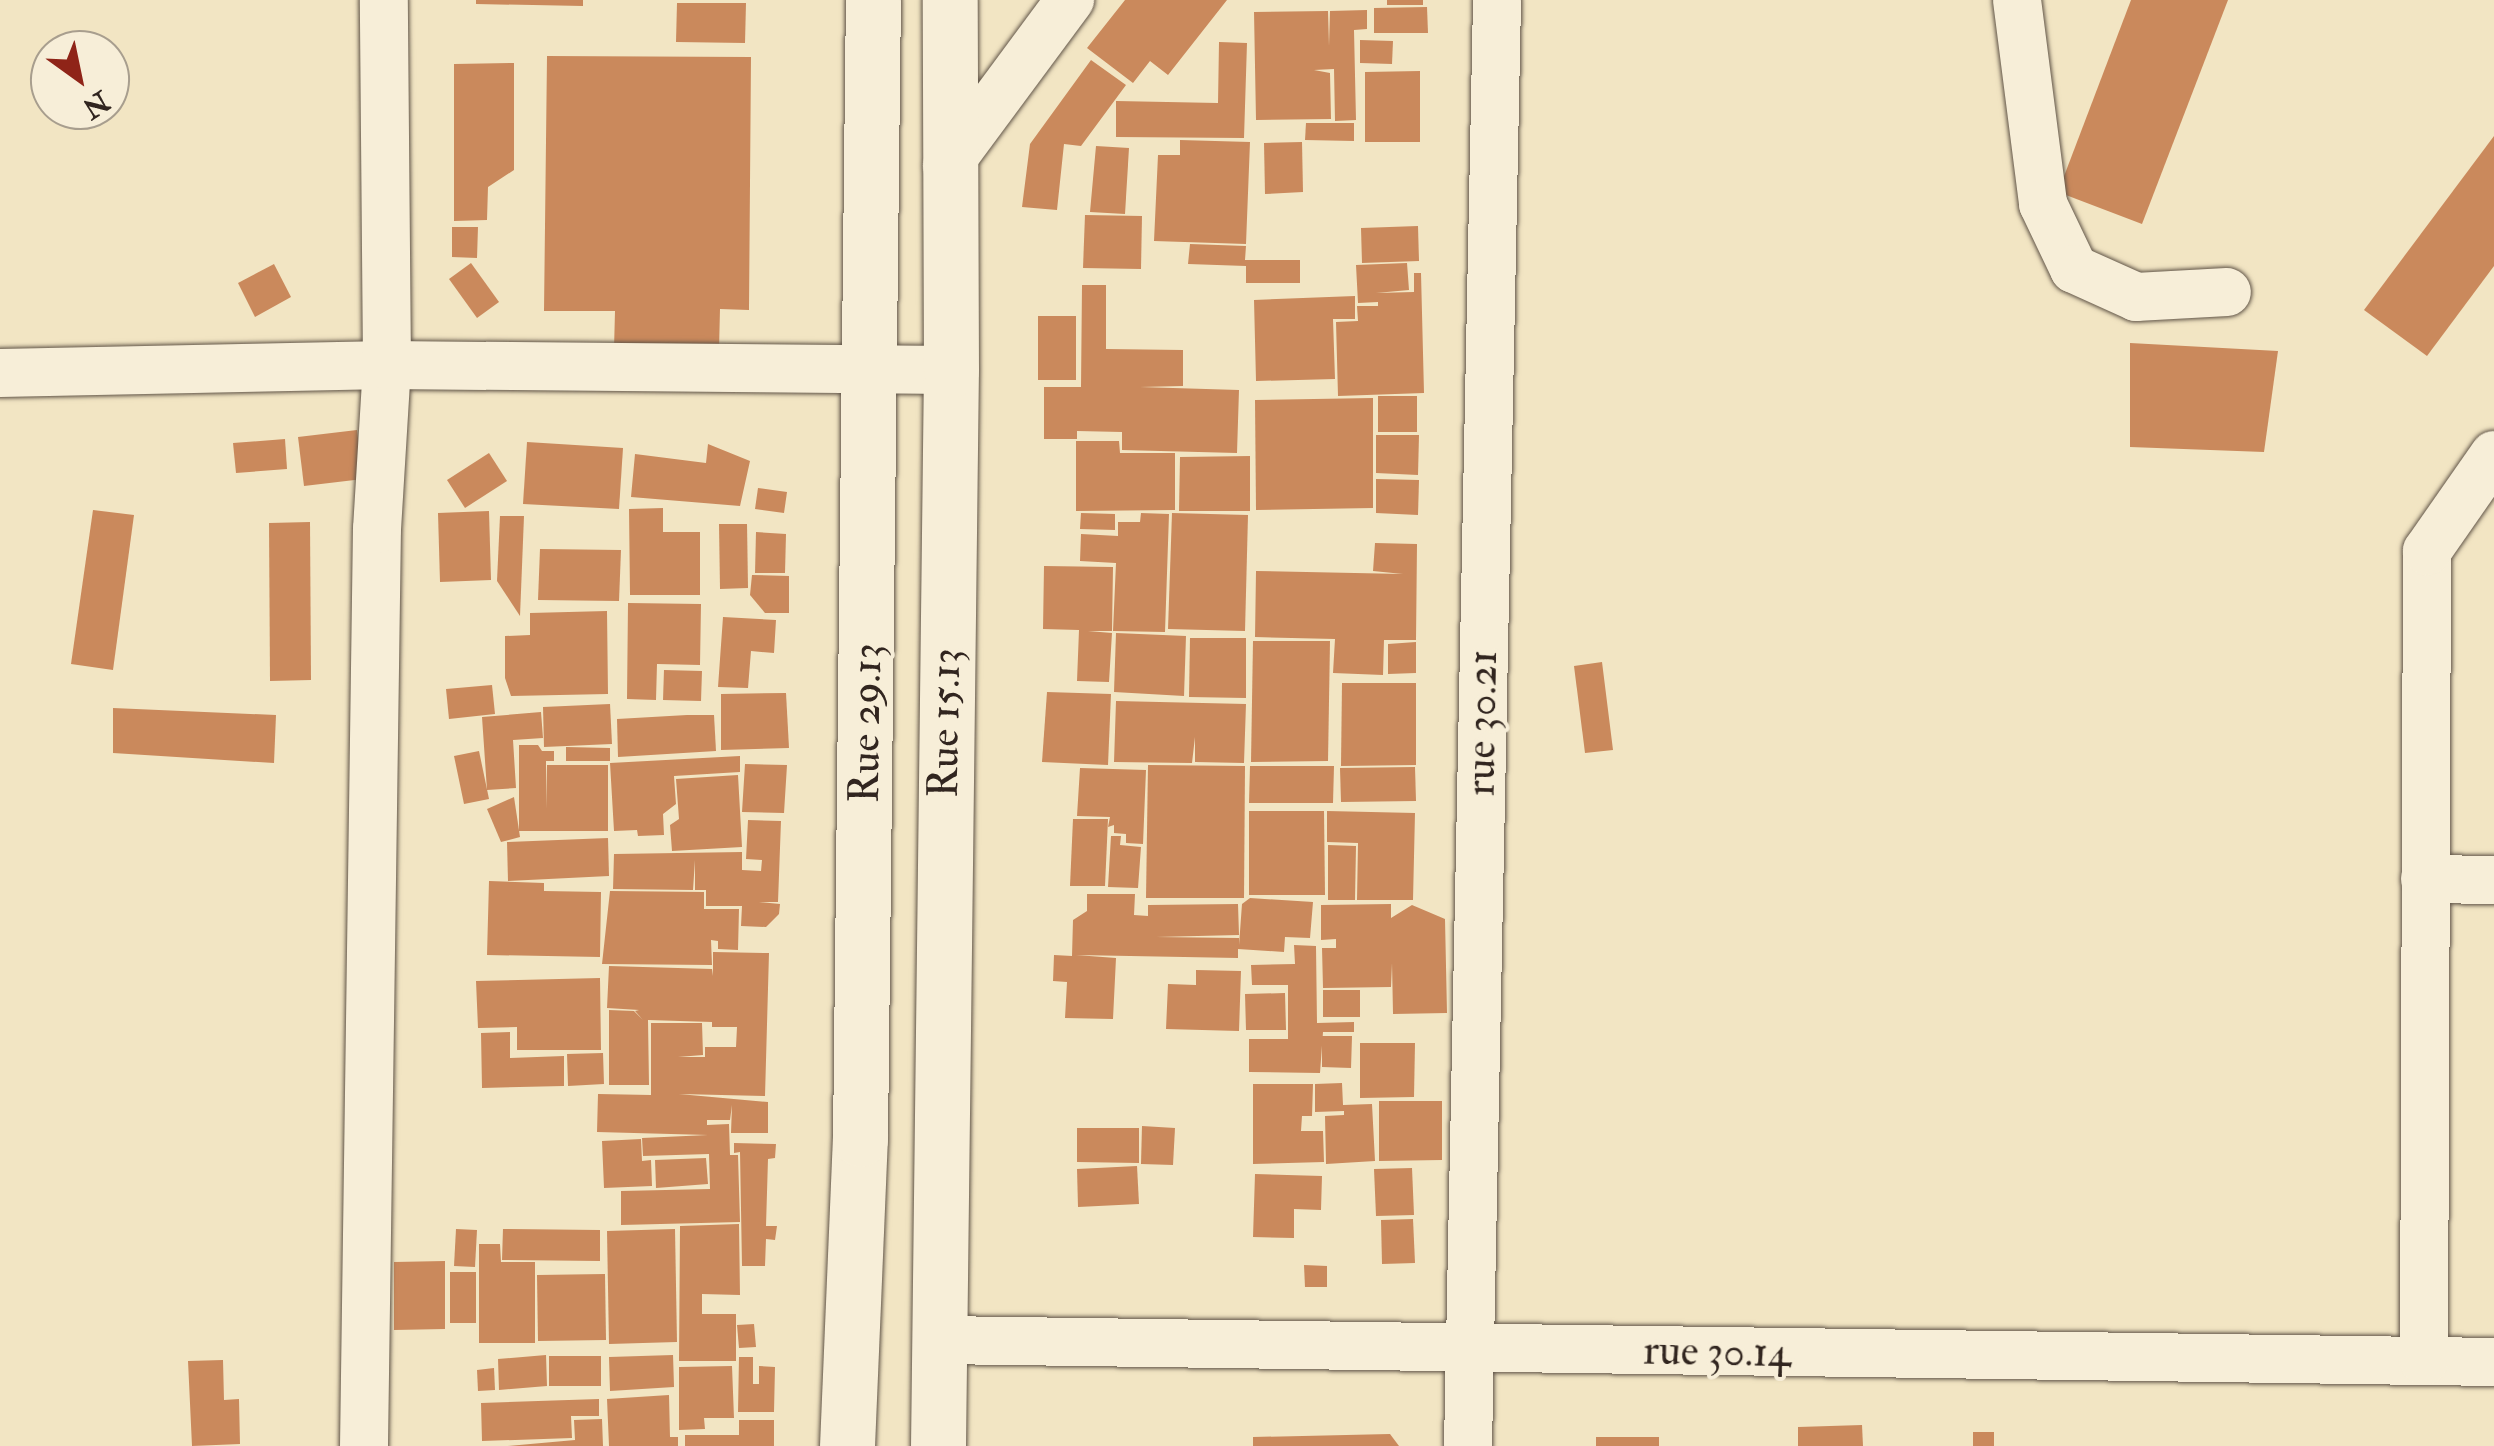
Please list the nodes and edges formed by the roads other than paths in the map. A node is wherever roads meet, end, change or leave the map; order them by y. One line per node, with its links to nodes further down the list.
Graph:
1 (384, 0): 9 (street)
2 (873, 0): 10 (main road, Rue 29.13)
3 (950, 0): 7 (main road, Rue 15.13)
4 (1070, 0): 7 (street)
5 (1497, 0): 17 (street, rue 30.21)
6 (2016, 0): 8 (street)
7 (948, 166): 11 (main road, Rue 15.13)
8 (2227, 292)
9 (387, 365): 10 (street); 12 (street); 20 (street)
10 (871, 367): 11 (street); 21 (main road, Rue 29.13)
11 (951, 370): 16 (main road, Rue 15.13)
12 (0, 373)
13 (2494, 456): 14 (street)
14 (2426, 880): 15 (street); 18 (street)
15 (2494, 880)
16 (940, 1340): 17 (street, rue 30.14); 22 (main road, Rue 15.13)
17 (1470, 1348): 18 (street, rue 30.14); 23 (street, rue 30.21)
18 (2424, 1361): 19 (street, rue 30.14)
19 (2494, 1362)
20 (364, 1446)
21 (847, 1446)
22 (938, 1446)
23 (1468, 1446)

